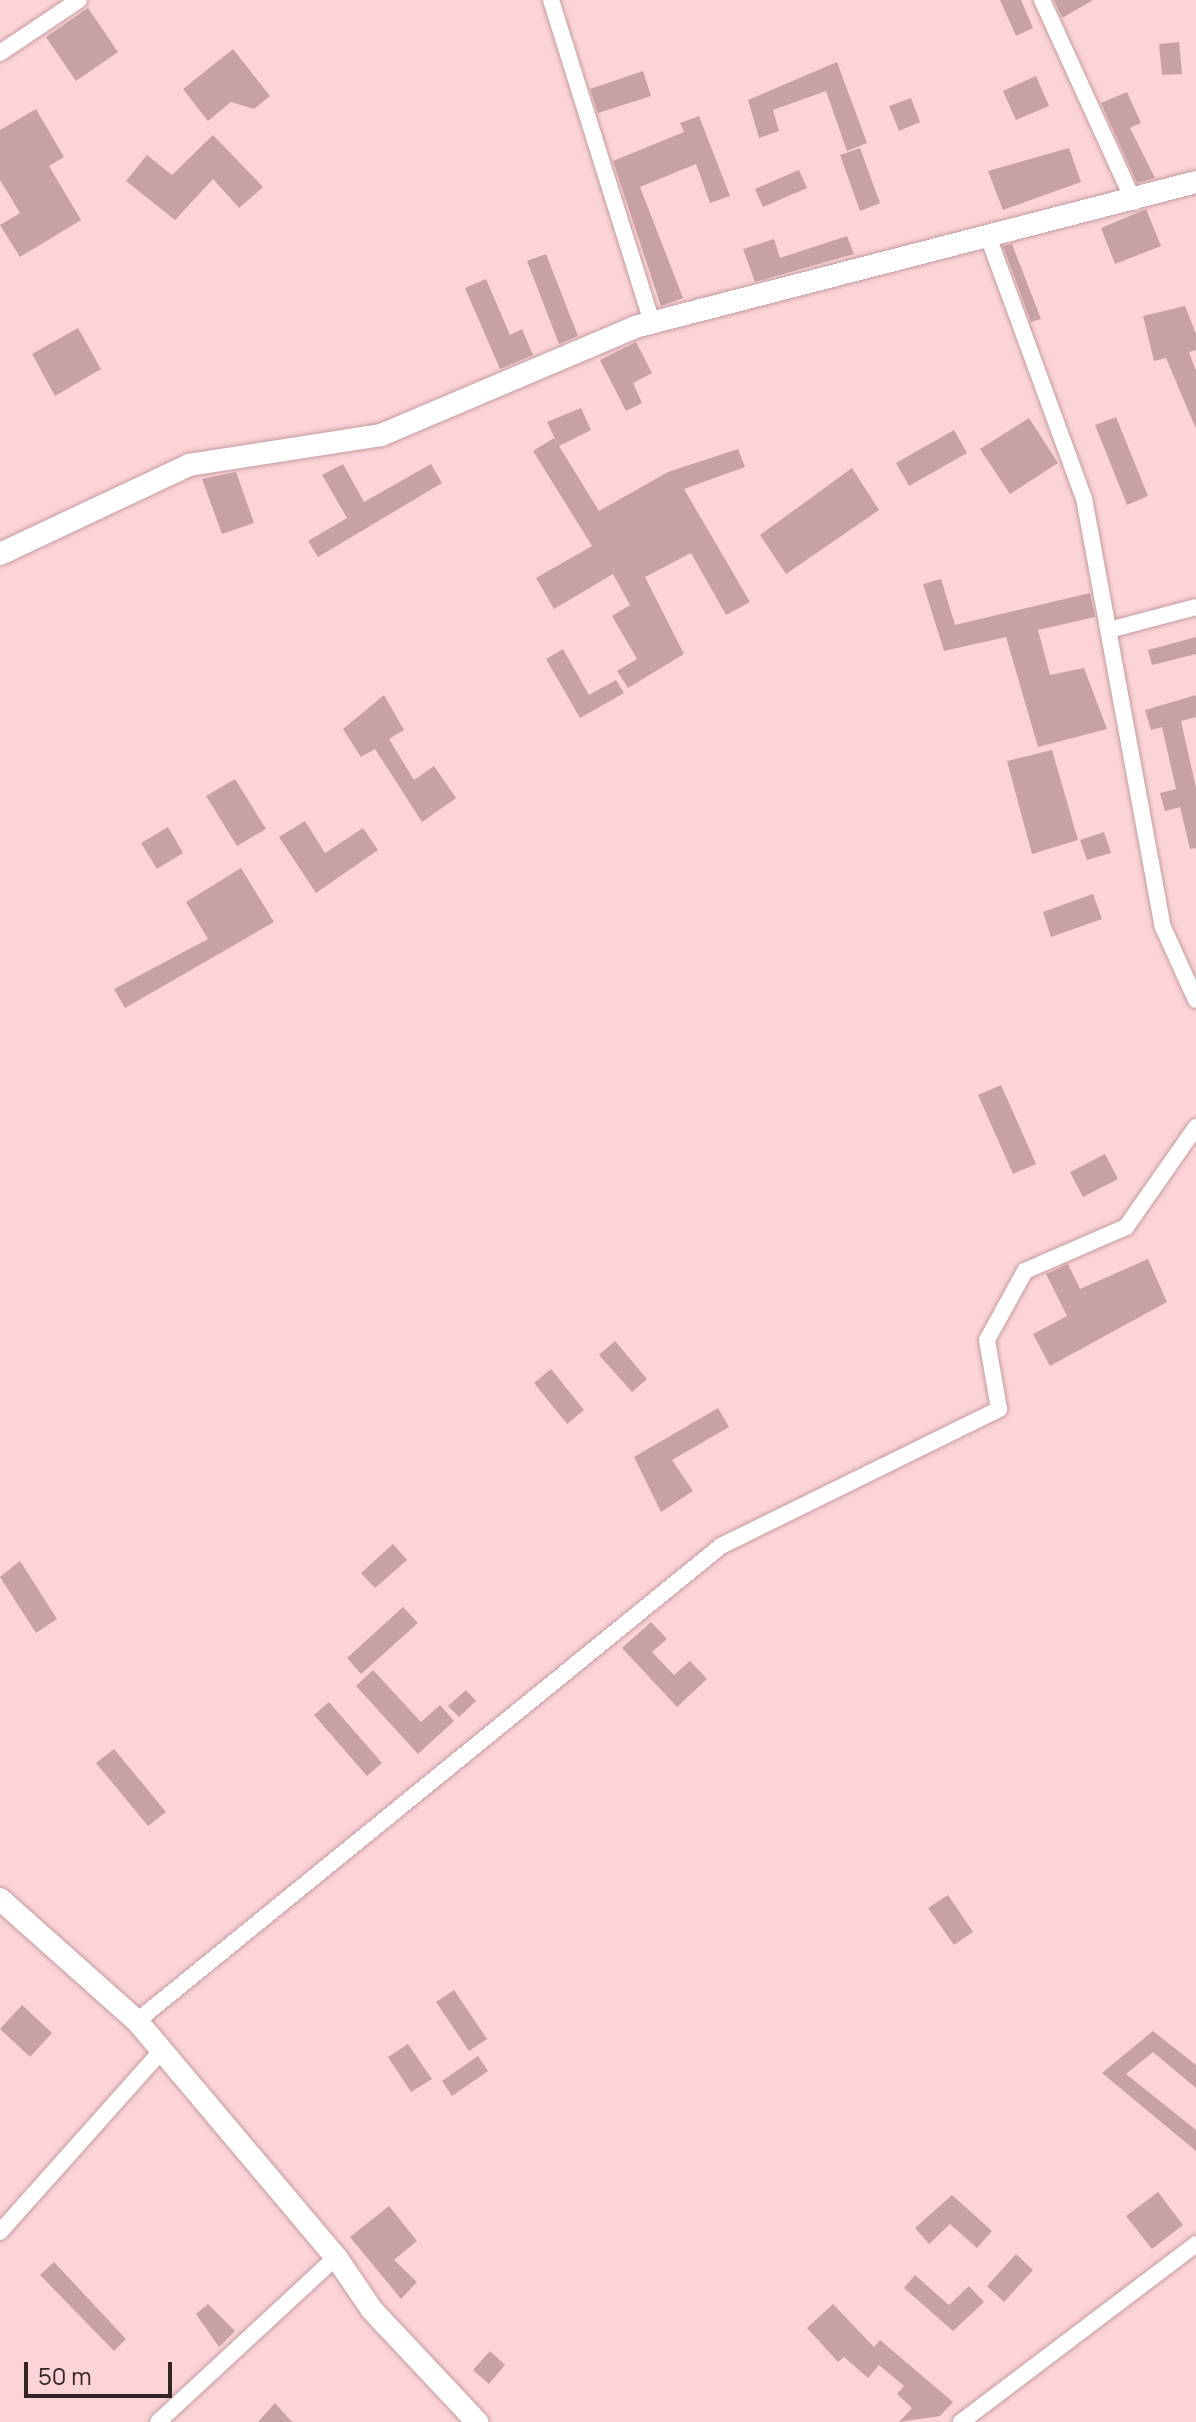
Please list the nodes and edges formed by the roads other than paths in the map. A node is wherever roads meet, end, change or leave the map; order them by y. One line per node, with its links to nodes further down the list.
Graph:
1 (79, 0): 4 (street)
2 (551, 0): 8 (street)
3 (1042, 0): 6 (street)
4 (0, 53)
5 (1196, 182): 6 (street)
6 (1134, 202): 7 (street)
7 (989, 239): 8 (street); 11 (street)
8 (652, 323): 9 (street)
9 (0, 554)
10 (1196, 607): 11 (street)
11 (1109, 630): 12 (street)
12 (1196, 1000)
13 (1196, 1127): 15 (street)
14 (0, 1899): 15 (street)
15 (137, 2021): 16 (street)
16 (161, 2051): 17 (street); 19 (street)
17 (0, 2232)
18 (1196, 2244): 22 (street)
19 (336, 2257): 20 (street); 21 (street)
20 (158, 2422)
21 (477, 2422)
22 (961, 2422)

